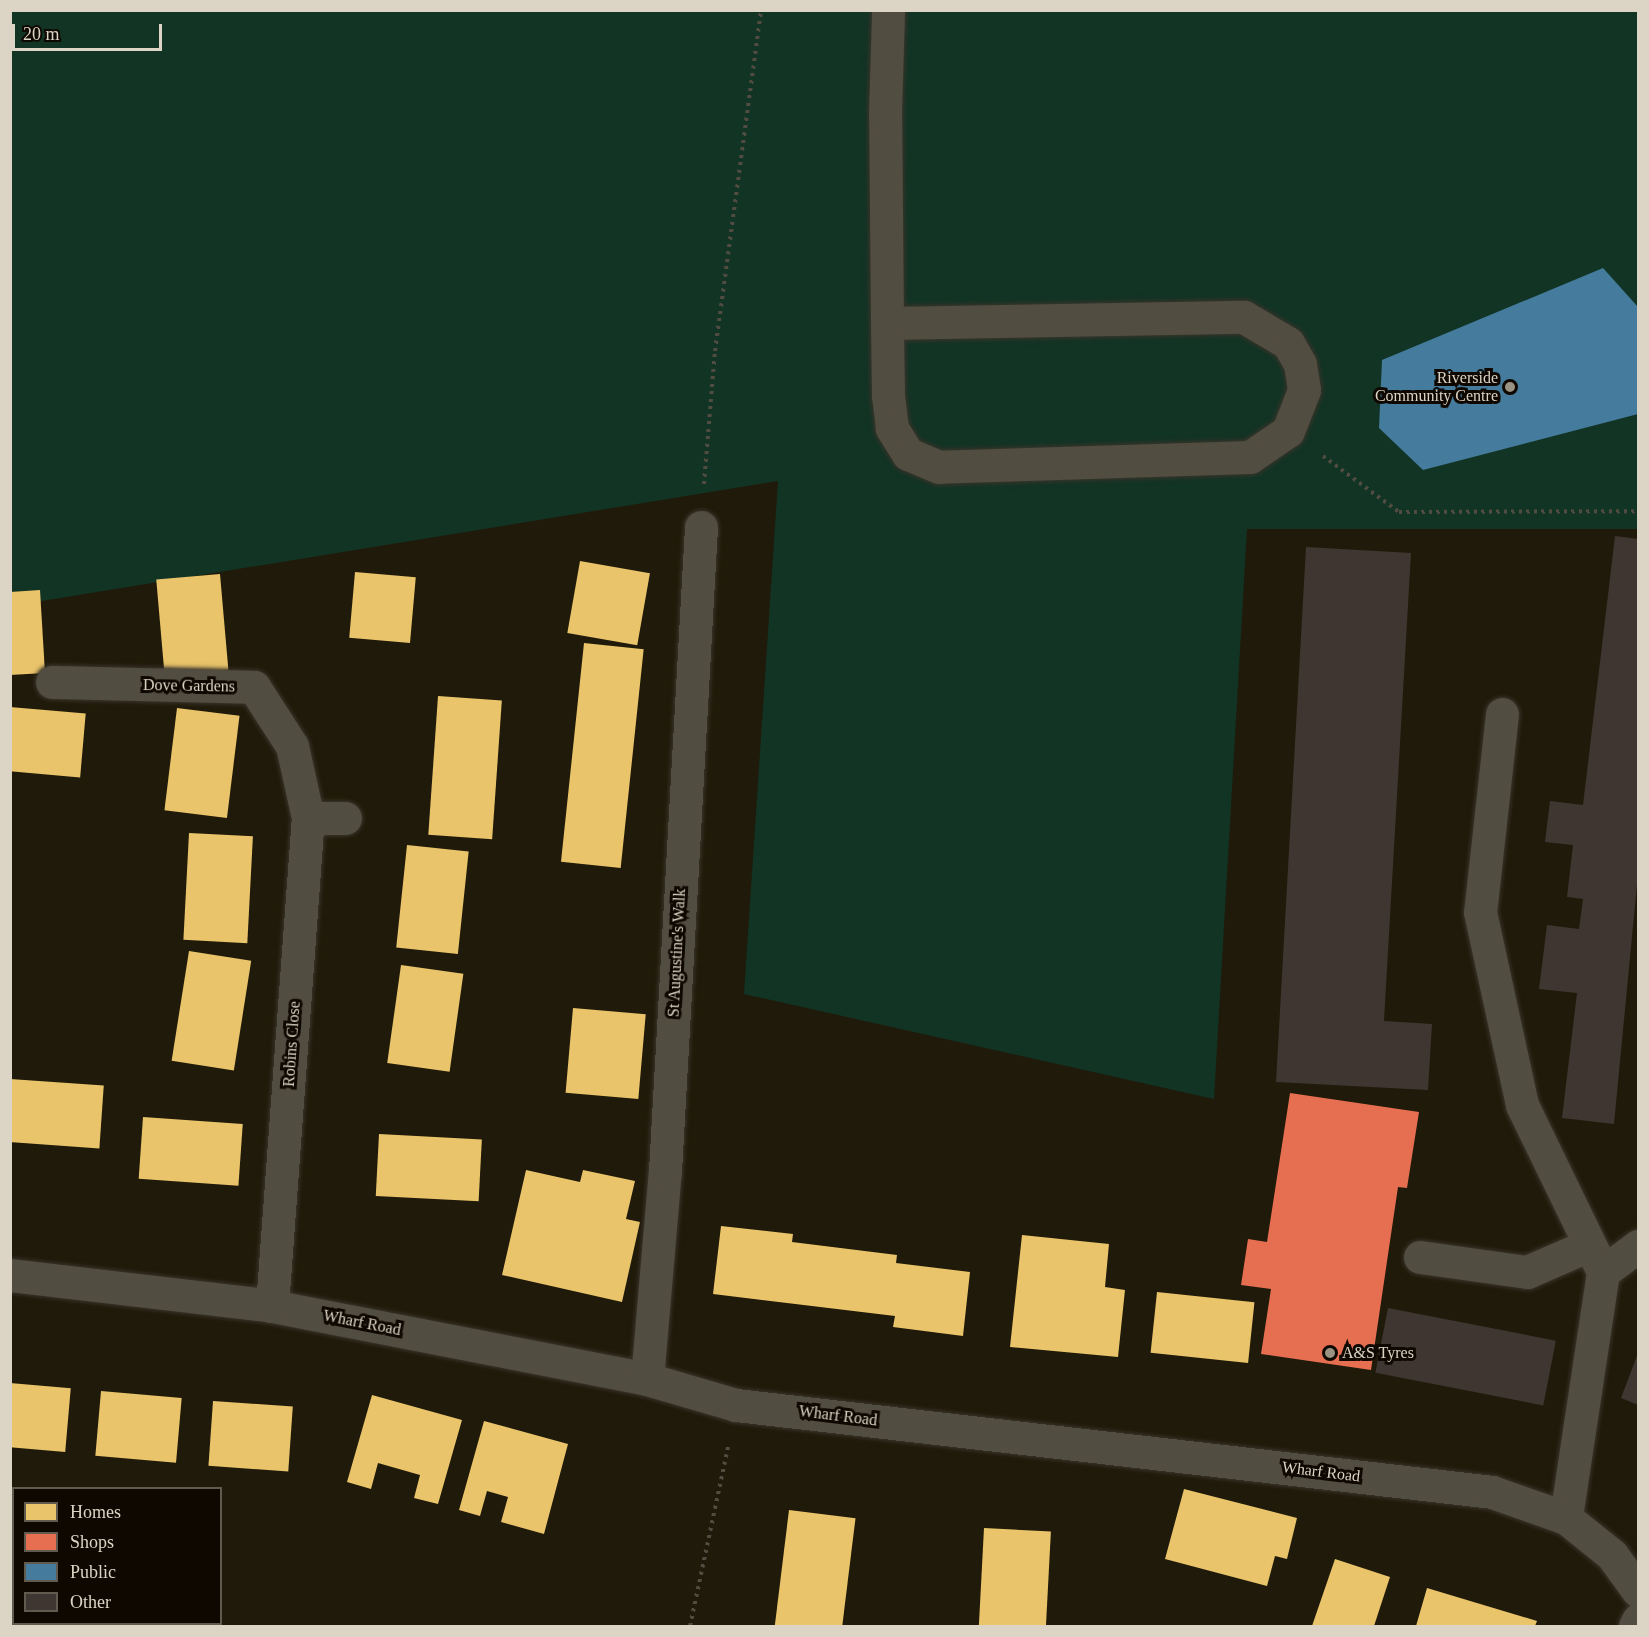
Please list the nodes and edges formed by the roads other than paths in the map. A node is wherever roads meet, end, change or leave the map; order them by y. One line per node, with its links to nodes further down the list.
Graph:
1 (888, 10): 2 (street)
2 (887, 323): 2 (street)
3 (701, 526): 13 (street, St Augustine's Walk)
4 (52, 682): 6 (street, Dove Gardens)
5 (1502, 714): 10 (street)
6 (308, 818): 7 (street); 12 (street, Robins Close)
7 (345, 818)
8 (1638, 1246): 10 (street)
9 (1420, 1257): 10 (street)
10 (1595, 1259): 14 (street)
11 (10, 1275): 12 (street, Wharf Road)
12 (272, 1306): 13 (street, Wharf Road)
13 (647, 1379): 14 (street, Wharf Road)
14 (1566, 1518): 15 (street, Wharf Road)
15 (1638, 1591)
16 (1638, 1620): 17 (street)
17 (1635, 1626)

